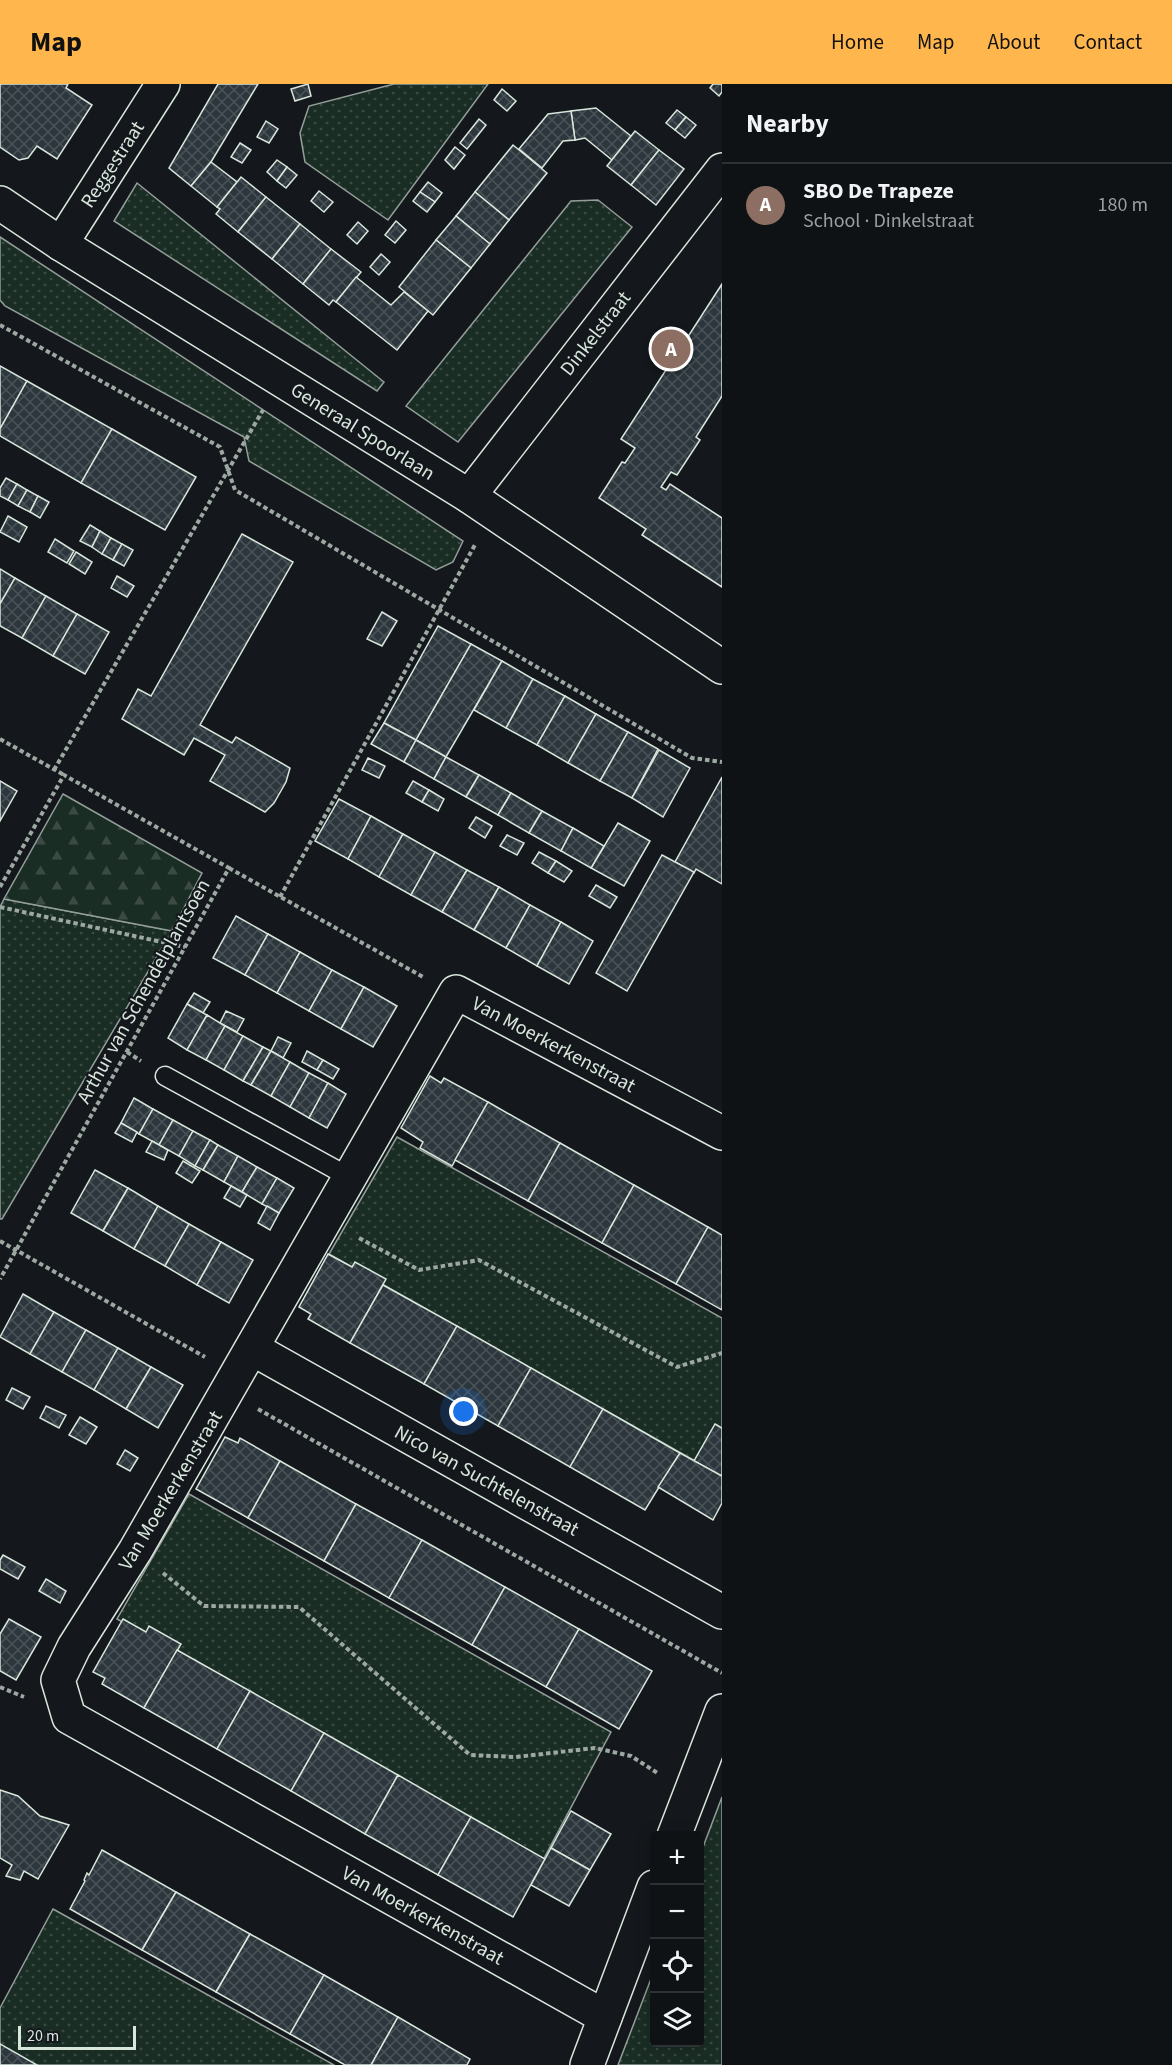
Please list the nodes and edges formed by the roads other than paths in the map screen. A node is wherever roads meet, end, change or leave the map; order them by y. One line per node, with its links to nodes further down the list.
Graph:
1 (163, 84): 4 (street, Reggestraat)
2 (722, 170): 5 (street, Dinkelstraat)
3 (0, 202): 4 (street, Generaal Spoorlaan)
4 (61, 244): 5 (street, Generaal Spoorlaan)
5 (481, 505): 6 (street, Generaal Spoorlaan)
6 (722, 667)
7 (165, 1076): 9 (lane)
8 (722, 1133): 9 (street, Van Moerkerkenstraat)
9 (351, 1178): 10 (street, Van Moerkerkenstraat)
10 (245, 1362): 11 (street, Nico van Suchtelenstraat); 15 (street, Van Moerkerkenstraat)
11 (722, 1612)
12 (722, 1710): 13 (street)
13 (676, 1831)
14 (650, 1898): 15 (street)
15 (605, 2017): 16 (street)
16 (587, 2065)

